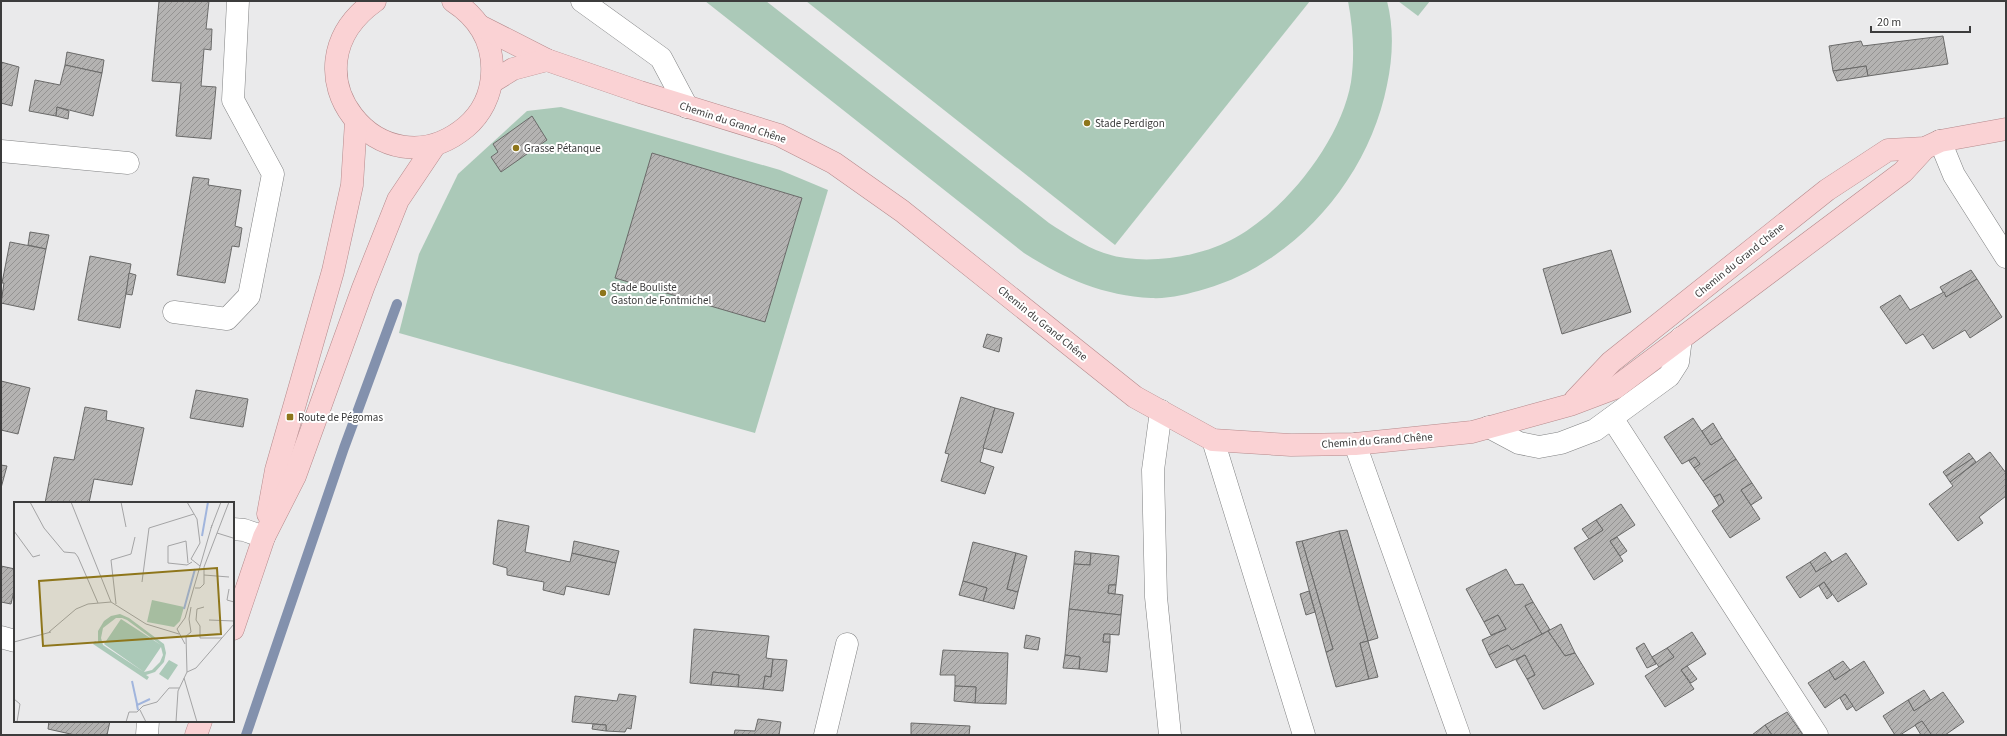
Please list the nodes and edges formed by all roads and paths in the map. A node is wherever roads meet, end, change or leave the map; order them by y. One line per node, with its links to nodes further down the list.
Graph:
1 (238, 1): 16 (street)
2 (375, 1): 9 (main road)
3 (453, 1): 5 (main road)
4 (582, 1): 8 (street)
5 (480, 26): 6 (main road, Chemin du Grand Chêne); 7 (main road)
6 (547, 60): 7 (main road); 8 (main road, Chemin du Grand Chêne)
7 (492, 82): 11 (main road)
8 (687, 107): 19 (main road, Chemin du Grand Chêne)
9 (356, 121): 11 (main road); 25 (main road)
10 (2006, 129): 12 (main road, Chemin du Grand Chêne)
11 (435, 145): 25 (main road)
12 (1933, 145): 15 (street); 17 (main road, Chemin du Grand Chêne); 18 (main road, Chemin du Grand Chêne)
13 (1, 151): 14 (street)
14 (128, 163)
15 (2006, 256)
16 (174, 312)
17 (1681, 338): 18 (main road, Chemin du Grand Chêne); 20 (street)
18 (1570, 405): 21 (main road, Chemin du Grand Chêne)
19 (1161, 412): 22 (main road, Chemin du Grand Chêne); 35 (street)
20 (1612, 418): 21 (street); 38 (street)
21 (1489, 427): 23 (main road, Chemin du Grand Chêne)
22 (1213, 440): 23 (main road, Chemin du Grand Chêne); 36 (street)
23 (1355, 444): 37 (street)
24 (234, 529): 25 (street)
25 (264, 537): 26 (main road)
26 (234, 626)
27 (1, 637): 28 (street)
28 (14, 641)
29 (846, 644): 34 (street)
30 (148, 722): 32 (street)
31 (201, 722): 33 (main road)
32 (147, 735)
33 (196, 735)
34 (825, 735)
35 (1170, 735)
36 (1304, 735)
37 (1459, 735)
38 (1817, 735)

